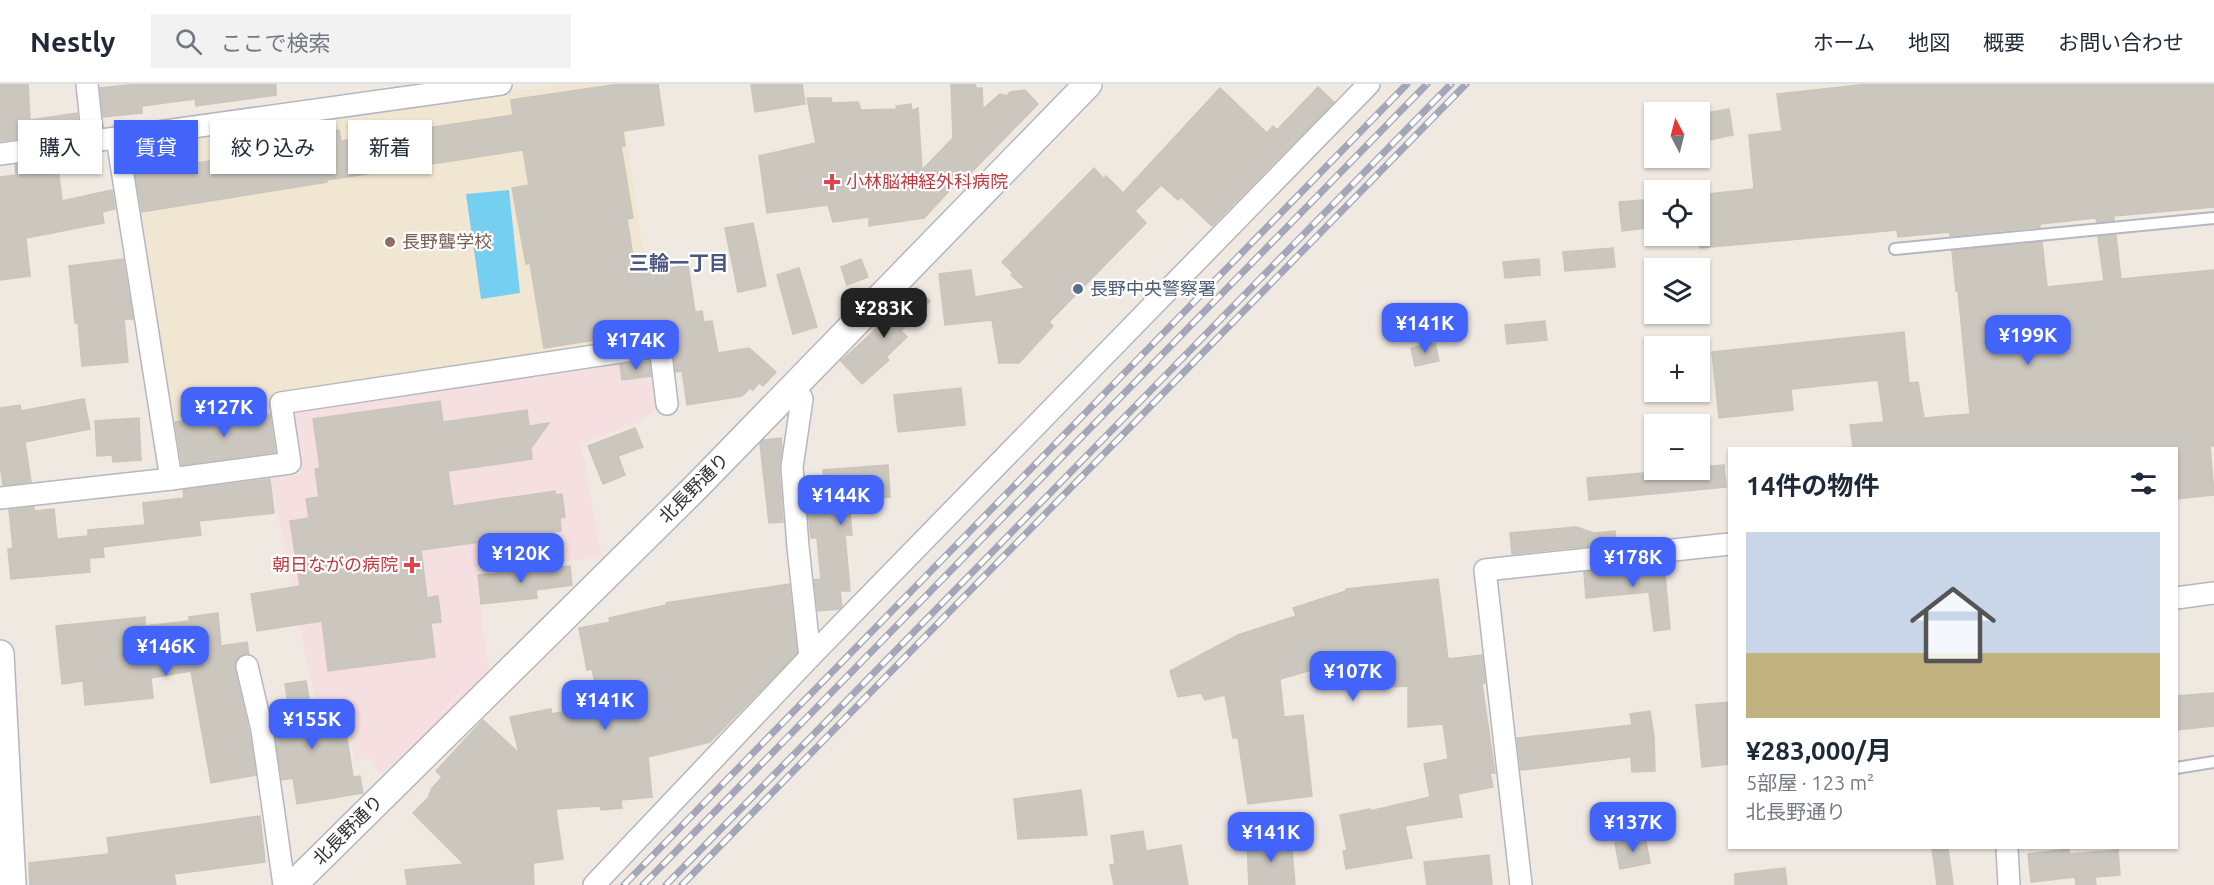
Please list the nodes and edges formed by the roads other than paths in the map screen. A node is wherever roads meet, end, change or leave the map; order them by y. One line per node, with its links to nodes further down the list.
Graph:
1 (87, 84): 6 (street)
2 (501, 84): 5 (street)
3 (1088, 84): 13 (street, 北長野通り)
4 (1369, 84): 21 (street)
5 (393, 92): 7 (street)
6 (91, 120)
7 (198, 124)
8 (18, 151): 9 (street)
9 (0, 154)
10 (123, 174): 15 (street)
11 (2214, 218): 12 (lane)
12 (1895, 249)
13 (795, 386): 21 (street); 29 (street, 北長野通り)
14 (667, 404): 15 (street)
15 (171, 479): 16 (street)
16 (0, 498)
17 (1728, 544): 31 (street)
18 (2214, 593): 19 (street)
19 (2178, 597)
20 (0, 654): 23 (street)
21 (810, 657): 30 (street)
22 (247, 666): 28 (street)
23 (2, 754): 27 (street)
24 (2214, 762): 25 (lane)
25 (2178, 768)
26 (2007, 849): 32 (street)
27 (12, 885)
28 (284, 885)
29 (292, 885)
30 (594, 885)
31 (1521, 885)
32 (2009, 885)

